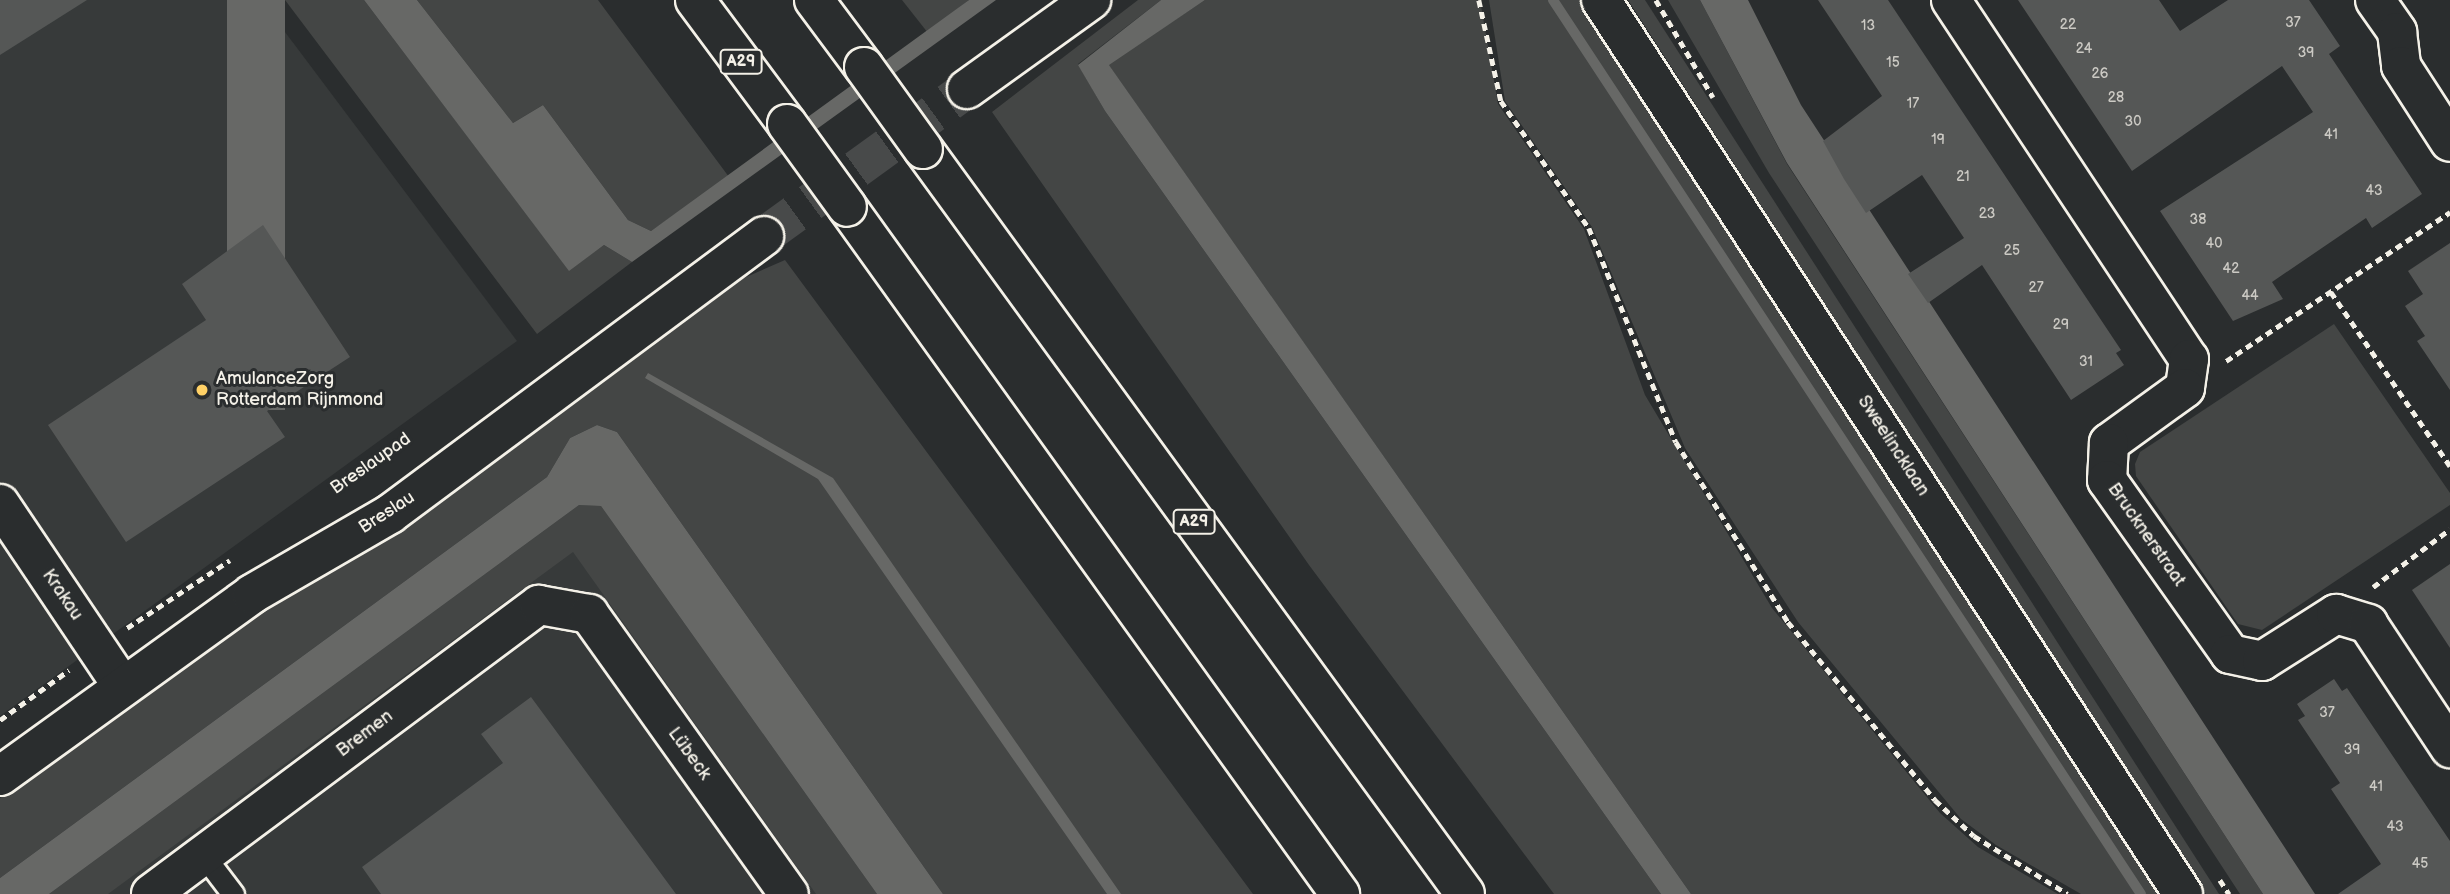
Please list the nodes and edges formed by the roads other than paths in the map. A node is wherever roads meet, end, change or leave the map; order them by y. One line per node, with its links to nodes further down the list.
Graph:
1 (695, 0): 19 (main road, A29, bridge)
2 (814, 0): 20 (main road, A29, bridge)
3 (1091, 0): 7 (main road)
4 (1601, 0): 21 (main road, Sweelincklaan)
5 (1951, 0): 13 (main road, Brucknerstraat)
6 (2375, 0): 8 (main road)
7 (967, 89)
8 (2450, 142)
9 (764, 236): 12 (main road, Breslau)
10 (0, 504): 12 (main road, Krakau)
11 (589, 614): 15 (main road, Bremen); 18 (main road, Lübeck)
12 (123, 687): 14 (main road, Breslau)
13 (2450, 748)
14 (0, 776)
15 (204, 856): 16 (main road, Bremen); 17 (lane)
16 (151, 894)
17 (233, 894)
18 (789, 894)
19 (1340, 894)
20 (1465, 894)
21 (2183, 894)

